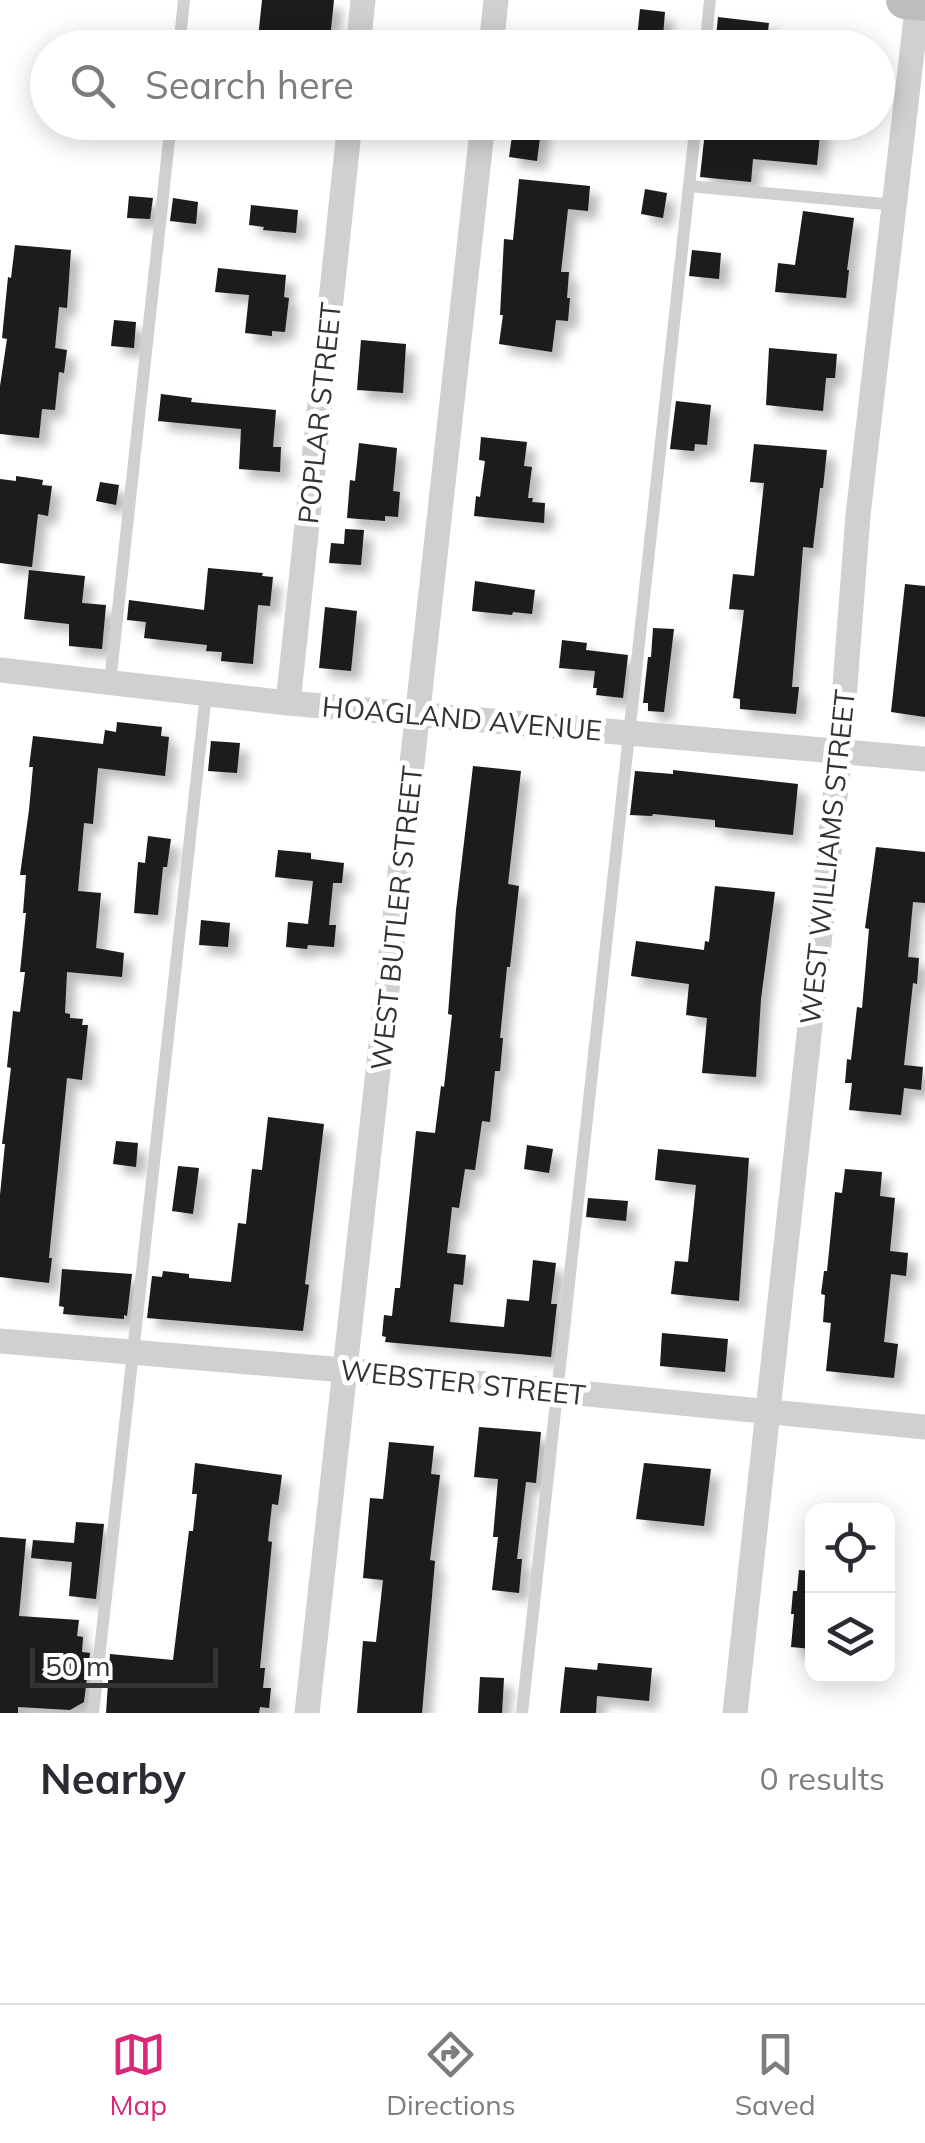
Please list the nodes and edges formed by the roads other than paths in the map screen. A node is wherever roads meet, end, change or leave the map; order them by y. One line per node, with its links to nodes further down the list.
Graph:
1 (184, 0): 6 (lane)
2 (364, 0): 7 (street)
3 (496, 0): 8 (street)
4 (710, 0): 9 (lane)
5 (916, 1): 15 (street, WEST WILLIAMS STREET)
6 (180, 30)
7 (360, 30)
8 (493, 30)
9 (707, 30)
10 (168, 140): 17 (lane)
11 (348, 140): 19 (street, POPLAR STREET)
12 (481, 140): 20 (street, WEST BUTLER STREET)
13 (694, 140): 14 (lane)
14 (689, 186): 15 (lane); 21 (lane)
15 (894, 205): 22 (street, WEST WILLIAMS STREET)
16 (0, 670): 17 (street, HOAGLAND AVENUE)
17 (110, 683): 18 (street, HOAGLAND AVENUE)
18 (206, 694): 19 (street, HOAGLAND AVENUE); 25 (lane)
19 (288, 703): 20 (street, HOAGLAND AVENUE)
20 (419, 714): 21 (street, HOAGLAND AVENUE); 26 (street, WEST BUTLER STREET)
21 (629, 732): 22 (street, HOAGLAND AVENUE); 27 (lane)
22 (840, 750): 23 (street, HOAGLAND AVENUE); 28 (street, WEST WILLIAMS STREET)
23 (925, 758)
24 (0, 1341): 25 (street, WEBSTER STREET)
25 (134, 1352): 26 (street, WEBSTER STREET); 30 (lane)
26 (344, 1370): 27 (street, WEBSTER STREET); 31 (street, WEST BUTLER STREET)
27 (558, 1391): 28 (street, WEBSTER STREET); 32 (lane)
28 (766, 1412): 29 (street, WEBSTER STREET); 33 (street, WEST WILLIAMS STREET)
29 (925, 1427)
30 (92, 1713)
31 (307, 1713)
32 (522, 1713)
33 (735, 1713)

